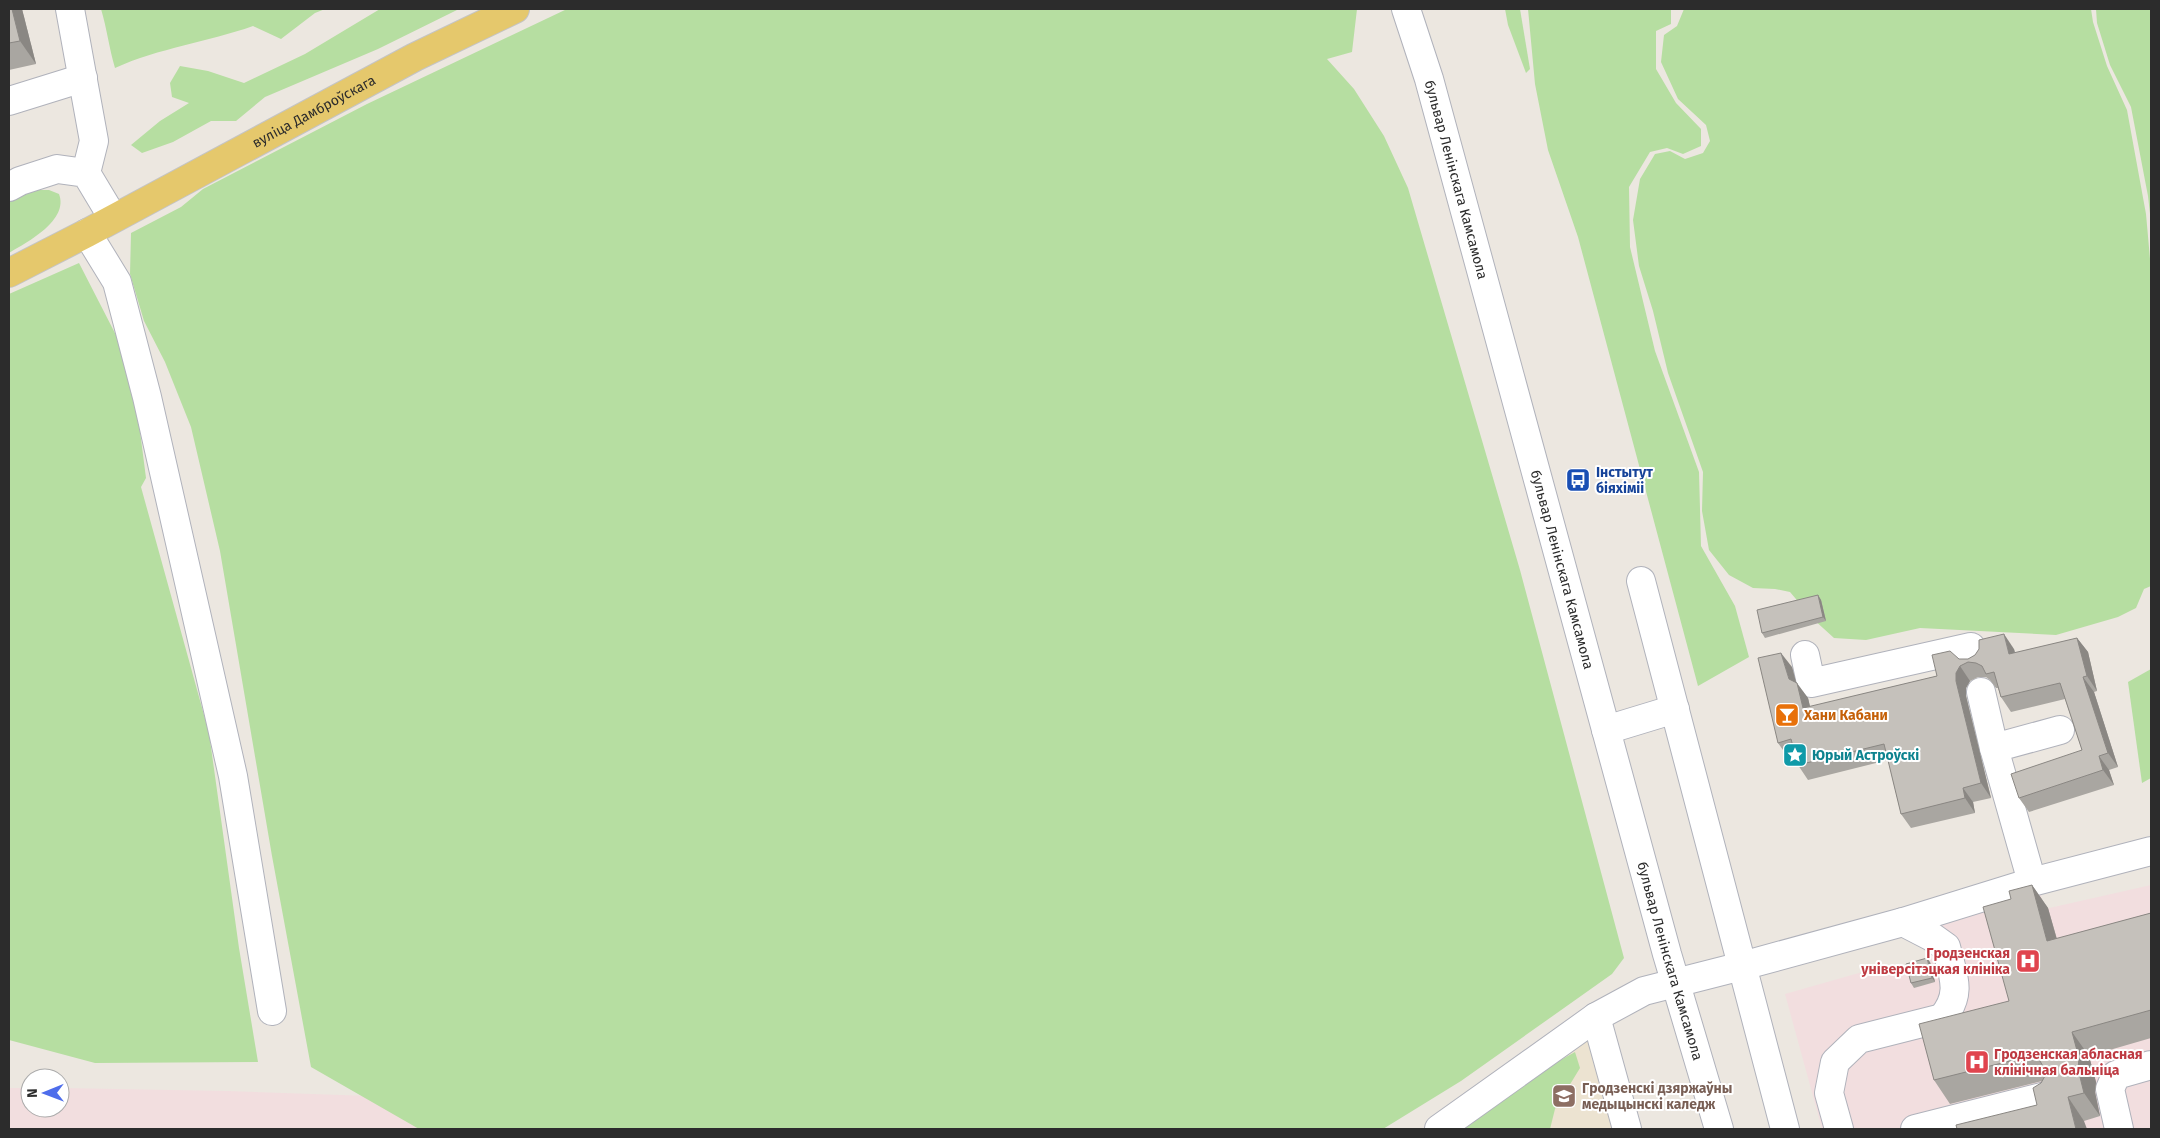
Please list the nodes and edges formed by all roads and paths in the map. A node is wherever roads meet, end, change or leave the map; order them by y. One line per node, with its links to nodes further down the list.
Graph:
1 (70, 9): 4 (street)
2 (516, 9): 8 (main road, вуліца Дамброўскага)
3 (1406, 9): 16 (street, бульвар Ленінскага Камсамола)
4 (83, 78): 5 (street); 6 (street)
5 (9, 101)
6 (86, 173): 7 (street); 8 (street)
7 (9, 187)
8 (113, 218): 9 (main road, вуліца Дамброўскага)
9 (87, 233): 10 (main road, вуліца Дамброўскага); 24 (street)
10 (9, 273)
11 (1641, 581): 15 (street)
12 (1805, 655): 13 (street)
13 (1974, 659)
14 (1981, 692): 18 (street)
15 (1675, 709): 16 (street); 22 (street)
16 (1606, 730): 23 (street, бульвар Ленінскага Камсамола)
17 (2060, 730): 18 (street)
18 (1994, 748): 20 (street)
19 (2151, 851): 20 (street)
20 (2032, 882): 21 (street)
21 (1903, 922): 22 (street); 32 (street)
22 (1742, 966): 23 (street); 31 (street)
23 (1676, 982): 25 (street); 30 (street, бульвар Ленінскага Камсамола)
24 (272, 1011)
25 (1596, 1017): 28 (street); 29 (street)
26 (2151, 1065): 34 (street)
27 (2046, 1096): 33 (street)
28 (1439, 1129)
29 (1627, 1129)
30 (1719, 1129)
31 (1785, 1129)
32 (1839, 1129)
33 (1915, 1129)
34 (2119, 1129)

